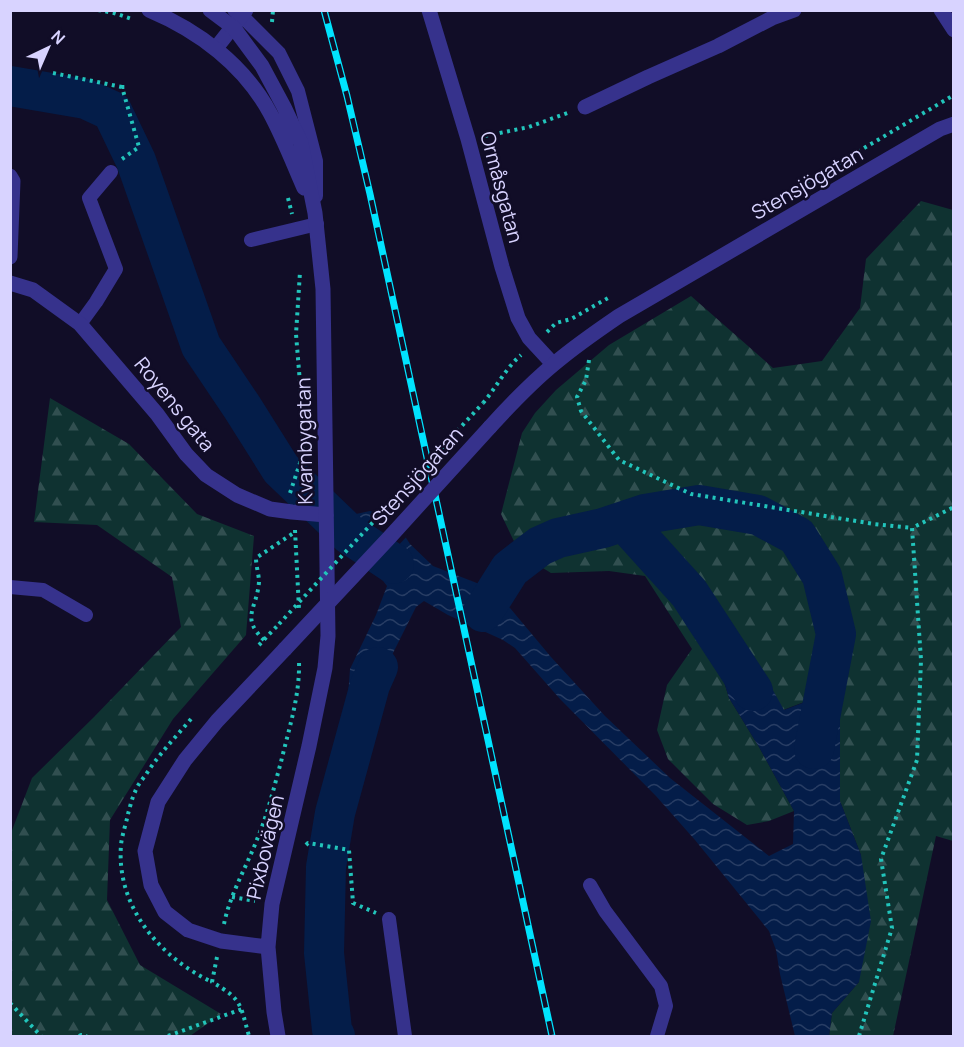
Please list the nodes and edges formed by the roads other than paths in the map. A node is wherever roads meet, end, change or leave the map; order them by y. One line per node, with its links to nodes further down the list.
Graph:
1 (210, 10): 6 (street, Kvarnbygatan)
2 (429, 10): 18 (street, Ormåsgatan)
3 (794, 10): 9 (street)
4 (940, 10): 7 (street)
5 (144, 16): 8 (street, Kvarnbygatan)
6 (239, 16): 8 (street); 13 (street, Kvarnbygatan); 13 (lane, Kvarnbygatan)
7 (954, 30)
8 (216, 48): 13 (street, Kvarnbygatan)
9 (585, 107)
10 (954, 124): 18 (street, Stensjögatan)
11 (111, 172): 17 (lane)
12 (10, 176): 15 (street)
13 (316, 219): 14 (lane); 19 (street, Kvarnbygatan)
14 (251, 240)
15 (10, 257)
16 (10, 283): 17 (street, Royens gata)
17 (80, 324): 19 (street, Royens gata)
18 (553, 364): 25 (street, Stensjögatan, bridge)
19 (326, 515): 22 (street, Kvarnbygatan)
20 (10, 586): 21 (lane)
21 (86, 615)
22 (325, 668): 25 (street, Pixbovägen)
23 (590, 885): 28 (lane)
24 (389, 919): 27 (lane)
25 (268, 947): 26 (street, Pixbovägen)
26 (278, 1036)
27 (405, 1036)
28 (657, 1036)

